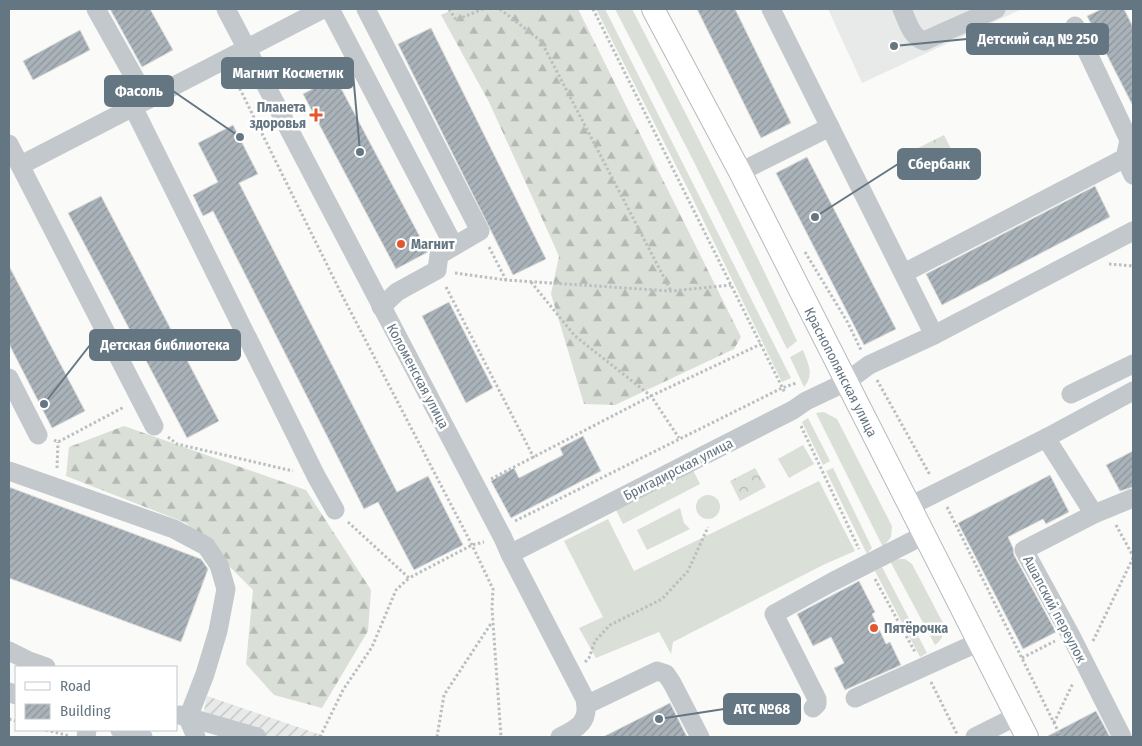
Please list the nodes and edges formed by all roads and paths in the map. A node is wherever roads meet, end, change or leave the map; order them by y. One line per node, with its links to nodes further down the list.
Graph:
1 (96, 9): 17 (street)
2 (226, 9): 15 (street, Коломенская улица)
3 (323, 9): 15 (street)
4 (330, 9): 25 (street)
5 (366, 9): 23 (street)
6 (449, 9): 7 (path)
7 (483, 9)
8 (500, 9): 32 (path)
9 (593, 9): 31 (path)
10 (653, 9): 22 (main road, Краснополянская улица)
11 (771, 9): 18 (street)
12 (902, 9): 13 (street)
13 (996, 9)
14 (1075, 26): 21 (street)
15 (246, 48): 16 (street); 33 (street, Коломенская улица)
16 (225, 59): 17 (street); 65 (path)
17 (140, 104): 20 (street); 55 (street)
18 (830, 127): 22 (street); 28 (street)
19 (9, 144): 20 (street)
20 (21, 165): 46 (street)
21 (1129, 166): 28 (street)
22 (740, 172): 39 (main road, Краснополянская улица)
23 (480, 231): 25 (street); 29 (path)
24 (1133, 231): 34 (street, Бригадирская улица)
25 (454, 246): 27 (street)
26 (803, 248): 37 (path)
27 (437, 270): 29 (path); 33 (street); 53 (path)
28 (904, 273): 34 (street)
29 (506, 280): 30 (path)
30 (531, 282): 32 (path); 44 (path)
31 (731, 285): 32 (path); 35 (path)
32 (671, 291)
33 (381, 307): 66 (street, Коломенская улица)
34 (934, 334): 37 (street, Бригадирская улица)
35 (761, 344): 41 (path); 44 (path)
36 (1133, 364): 43 (street)
37 (868, 365): 39 (street, Бригадирская улица); 58 (path)
38 (9, 378): 49 (street)
39 (846, 382): 60 (main road, Краснополянская улица); 66 (street, Бригадирская улица)
40 (796, 383): 41 (path)
41 (782, 388): 45 (path); 50 (path)
42 (1133, 391): 51 (street)
43 (1071, 394)
44 (652, 396): 50 (path); 53 (path)
45 (787, 398)
46 (140, 399): 47 (street); 52 (path)
47 (154, 426): 55 (path)
48 (804, 432): 68 (path)
49 (38, 435): 52 (path)
50 (679, 438): 66 (path)
51 (1046, 438): 58 (street); 62 (street)
52 (58, 442): 57 (path)
53 (534, 458): 56 (path)
54 (9, 471): 57 (street)
55 (316, 476): 61 (street)
56 (488, 481)
57 (57, 488): 81 (street)
58 (939, 491): 60 (street); 74 (path)
59 (1133, 498): 62 (street, Ашапский переулок)
60 (910, 506): 64 (main road, Краснополянская улица)
61 (335, 510): 69 (path)
62 (1101, 512): 67 (path); 71 (street, Ашапский переулок)
63 (708, 526): 77 (path)
64 (924, 535): 68 (street); 72 (main road, Краснополянская улица)
65 (472, 545): 66 (path); 69 (path); 70 (path)
66 (506, 546): 77 (street, Коломенская улица)
67 (1133, 556)
68 (867, 566): 76 (path); 80 (street)
69 (409, 578): 90 (path)
70 (492, 622): 91 (path); 92 (path)
71 (1070, 634): 74 (path); 98 (street, Ашапский переулок)
72 (979, 642): 76 (street); 82 (main road, Краснополянская улица)
73 (9, 651): 75 (street)
74 (1022, 658): 97 (path)
75 (43, 666)
76 (924, 667): 78 (street); 94 (path)
77 (573, 675): 79 (street, Коломенская улица)
78 (855, 698)
79 (586, 706): 85 (street); 93 (street)
80 (813, 708)
81 (182, 716): 88 (street); 89 (street)
82 (1017, 716): 95 (street); 96 (main road, Краснополянская улица)
83 (50, 731): 86 (path)
84 (123, 731): 87 (street)
85 (565, 736)
86 (73, 737)
87 (143, 737)
88 (196, 737)
89 (257, 737)
90 (320, 737)
91 (437, 737)
92 (501, 737)
93 (700, 737)
94 (959, 737)
95 (975, 737)
96 (1027, 737)
97 (1061, 737)
98 (1122, 737)

